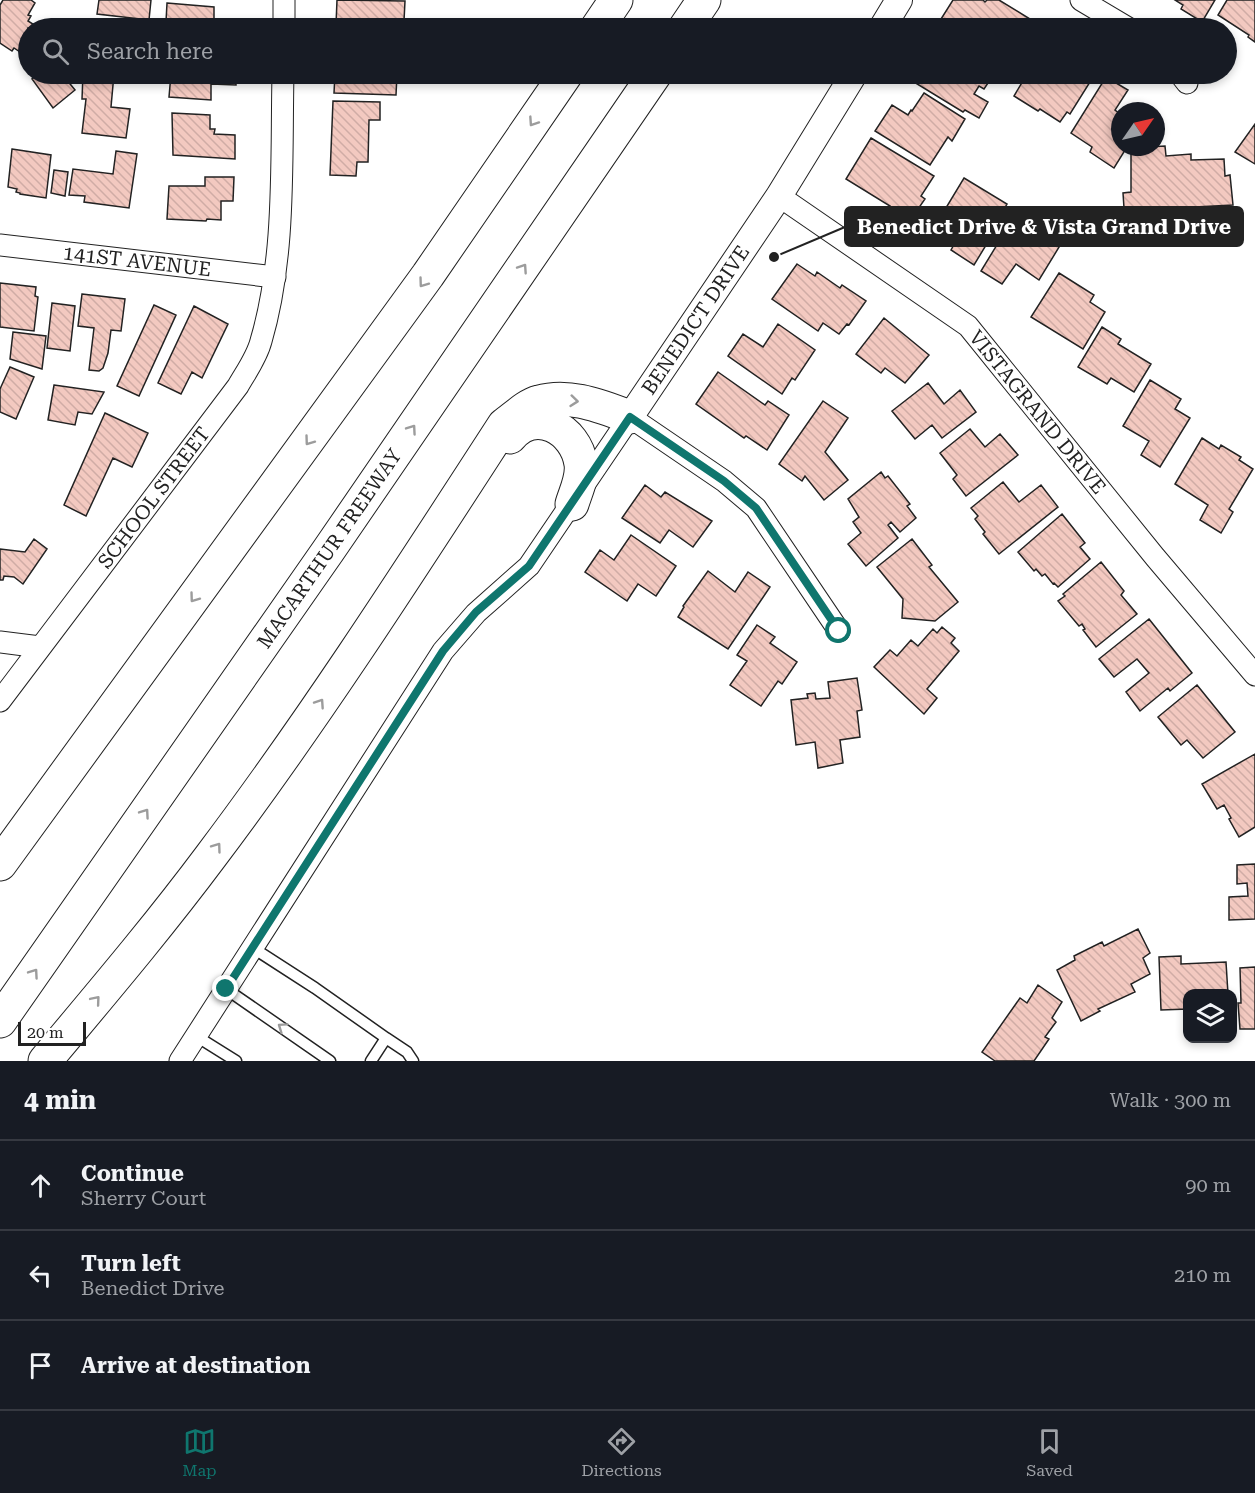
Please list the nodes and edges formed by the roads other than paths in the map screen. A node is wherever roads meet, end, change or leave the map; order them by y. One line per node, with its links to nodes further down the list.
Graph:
1 (284, 0): 6 (street)
2 (616, 0): 7 (highway)
3 (704, 0): 8 (highway)
4 (899, 0): 9 (street)
5 (1081, 0): 10 (street)
6 (284, 18)
7 (604, 18)
8 (692, 18)
9 (888, 18)
10 (1111, 18)
11 (283, 84): 17 (street, SCHOOL STREET)
12 (559, 84): 26 (highway, one-way to 26)
13 (648, 84): 29 (highway, MACARTHUR FREEWAY, one-way to 13)
14 (848, 84): 15 (street, BENEDICT DRIVE)
15 (779, 196): 18 (street, BENEDICT DRIVE); 24 (street, VISTAGRAND DRIVE)
16 (0, 245): 17 (street, 141ST AVENUE)
17 (275, 277): 23 (street, SCHOOL STREET)
18 (630, 417): 19 (street, BENEDICT DRIVE); 20 (highway, one-way to 18); 21 (street)
19 (572, 504): 20 (highway); 27 (street, BENEDICT DRIVE)
20 (434, 532): 32 (highway, one-way to 20)
21 (839, 631)
22 (0, 642): 23 (street)
23 (40, 648): 25 (street, SCHOOL STREET)
24 (1255, 675)
25 (0, 701)
26 (0, 864)
27 (253, 948): 28 (street, BENEDICT DRIVE); 31 (lane)
28 (226, 989): 30 (street, BENEDICT DRIVE); 35 (lane, one-way to 28)
29 (0, 1021)
30 (196, 1036): 33 (street, BENEDICT DRIVE); 34 (lane)
31 (386, 1038): 36 (lane); 37 (lane)
32 (45, 1061)
33 (180, 1061)
34 (236, 1061)
35 (330, 1061)
36 (371, 1061)
37 (413, 1061)

